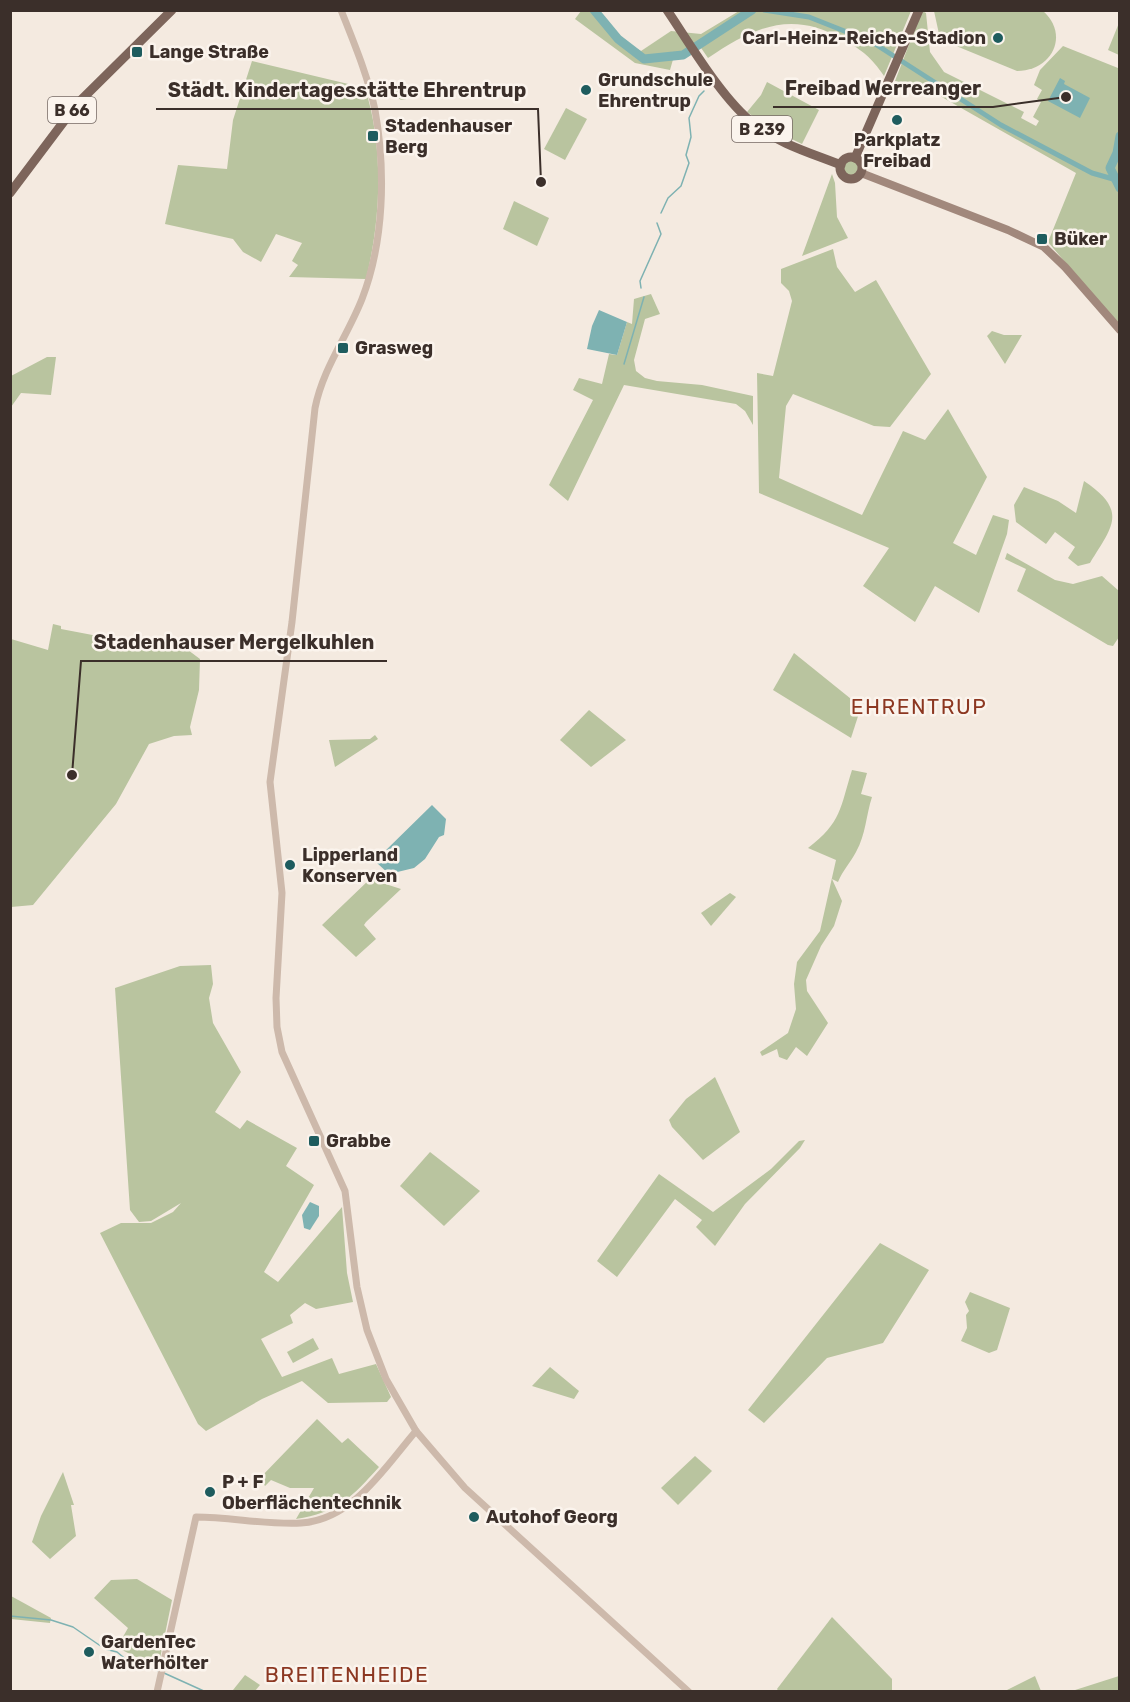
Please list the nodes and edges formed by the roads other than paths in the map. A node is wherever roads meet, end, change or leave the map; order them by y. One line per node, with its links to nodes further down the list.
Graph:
1 (172, 10): 8 (main road, B 66)
2 (341, 10): 10 (street)
3 (667, 10): 6 (main road, B 239)
4 (919, 10): 5 (main road)
5 (855, 158): 6 (main road); 7 (main road)
6 (841, 165): 7 (main road, B 239)
7 (861, 173): 9 (main road)
8 (10, 193)
9 (1119, 330)
10 (417, 1431): 11 (street); 12 (street)
11 (157, 1692)
12 (689, 1692)

